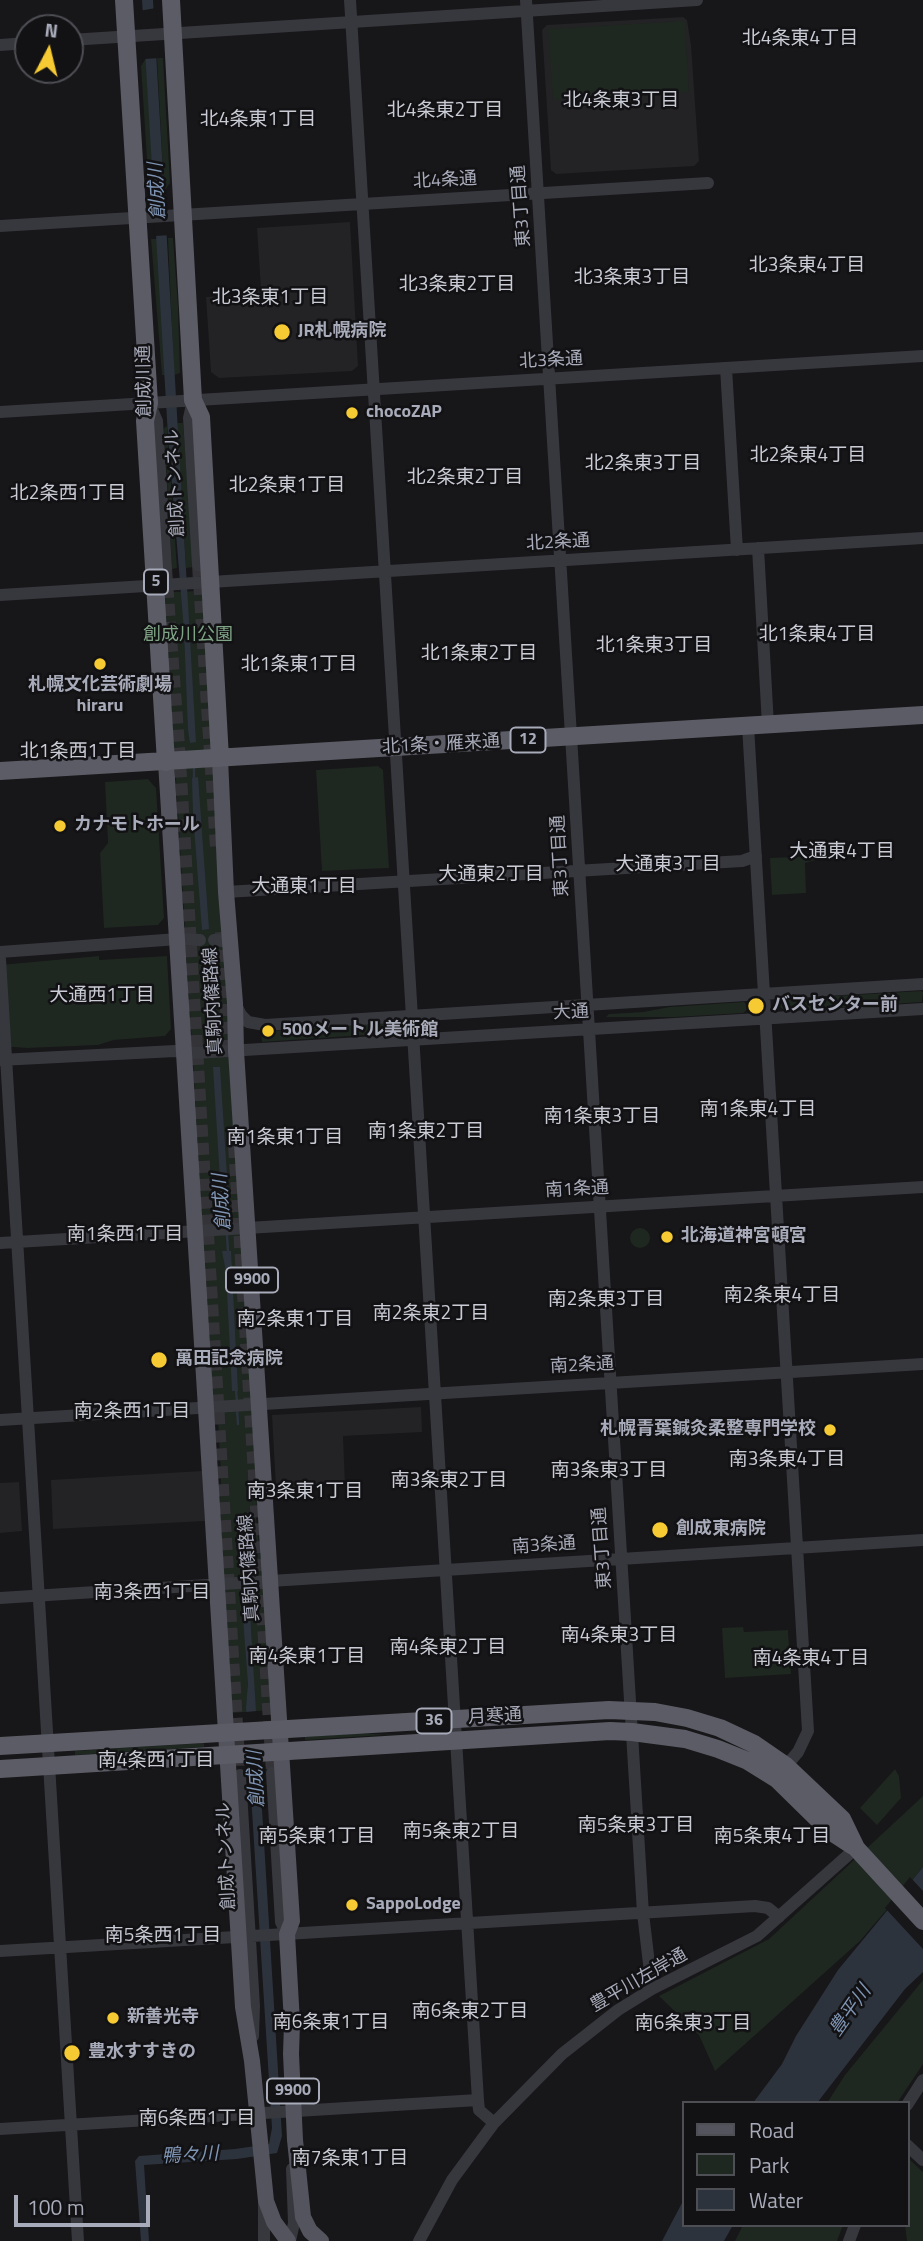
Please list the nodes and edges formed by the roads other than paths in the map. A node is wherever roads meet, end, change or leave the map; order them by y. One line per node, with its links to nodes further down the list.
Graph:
1 (124, 0): 8 (highway, 創成川通 / 5)
2 (171, 0): 7 (highway)
3 (350, 0): 6 (street)
4 (697, 1): 5 (street)
5 (527, 6): 6 (street); 11 (street, 東3丁目通)
6 (351, 22): 7 (street); 12 (street)
7 (167, 34): 8 (street); 13 (highway)
8 (133, 36): 9 (street); 14 (highway, 創成川通 / 5)
9 (84, 39)
10 (708, 183): 11 (street, 北4条通)
11 (538, 193): 12 (street, 北4条通); 18 (street, 東3丁目通)
12 (362, 204): 13 (street, 北4条通); 19 (street)
13 (178, 215): 14 (street, 北4条通); 20 (highway)
14 (143, 217): 15 (street); 21 (highway, 創成川通 / 5)
15 (0, 226)
16 (923, 356): 17 (street, 北3条通)
17 (726, 368): 18 (street, 北3条通); 25 (street)
18 (550, 379): 19 (street, 北3条通); 26 (street, 東3丁目通)
19 (373, 389): 20 (street, 北3条通); 29 (street)
20 (188, 400): 21 (street, 北3条通); 27 (street, 創成トンネル); 30 (highway)
21 (157, 402): 22 (street); 28 (street, 創成トンネル); 31 (highway, 創成川通 / 5)
22 (0, 412)
23 (923, 538): 24 (street, 北2条通)
24 (758, 548): 25 (street, 北2条通); 34 (street)
25 (737, 550): 26 (street, 北2条通)
26 (561, 560): 29 (street, 北2条通); 36 (street, 東3丁目通)
27 (198, 565)
28 (166, 568)
29 (384, 571): 30 (street, 北2条通); 37 (street)
30 (203, 582): 31 (street, 北2条通); 38 (highway)
31 (156, 584): 32 (street); 39 (highway, 創成川通 / 5)
32 (0, 595)
33 (923, 715): 34 (highway, 北1条・雁来通 / 12)
34 (768, 725): 35 (highway, 北1条・雁来通 / 12)
35 (748, 726): 36 (highway, 北1条・雁来通 / 12); 41 (street)
36 (572, 737): 37 (highway, 北1条・雁来通 / 12); 42 (street, 東3丁目通)
37 (396, 748): 38 (highway, 北1条・雁来通 / 12); 43 (street)
38 (220, 758): 39 (highway, 北1条・雁来通 / 12); 44 (main road, 真駒内篠路線 / 9900)
39 (166, 762): 40 (highway, 北1条・雁来通 / 12); 45 (main road, 真駒内篠路線 / 9900)
40 (0, 771)
41 (756, 856): 42 (street); 50 (street)
42 (580, 870): 43 (street); 52 (street, 東3丁目通)
43 (404, 881): 44 (street); 54 (street)
44 (226, 892): 51 (main road, 真駒内篠路線 / 9900)
45 (178, 939): 46 (street); 47 (street); 58 (main road, 真駒内篠路線 / 9900)
46 (200, 940)
47 (0, 951)
48 (0, 959): 60 (street)
49 (923, 984): 50 (street, 大通)
50 (764, 994): 52 (street, 大通); 55 (street)
51 (235, 1003): 54 (street, 大通); 59 (main road, 真駒内篠路線 / 9900)
52 (588, 1005): 54 (street, 大通); 56 (street, 東3丁目通)
53 (923, 1009): 55 (street, 大通)
54 (412, 1016): 57 (street)
55 (766, 1019): 56 (street, 大通); 62 (street)
56 (589, 1030): 57 (street, 大通); 63 (street, 東3丁目通)
57 (413, 1041): 59 (street, 大通); 64 (street)
58 (185, 1052): 59 (street, 大通); 60 (street, 大通); 66 (main road, 真駒内篠路線 / 9900)
59 (223, 1052): 65 (main road, 真駒内篠路線 / 9900)
60 (3, 1060): 67 (street)
61 (923, 1187): 62 (street, 南1条通)
62 (776, 1196): 63 (street, 南1条通); 70 (street)
63 (600, 1206): 64 (street, 南1条通); 71 (street, 東3丁目通)
64 (424, 1217): 65 (street, 南1条通); 72 (street)
65 (241, 1228): 66 (street, 南1条通); 73 (main road, 真駒内篠路線 / 9900)
66 (197, 1231): 67 (street); 74 (main road, 真駒内篠路線 / 9900)
67 (17, 1242): 68 (street); 75 (street)
68 (0, 1243)
69 (923, 1363): 70 (street, 南2条通)
70 (787, 1372): 71 (street, 南2条通); 78 (street)
71 (610, 1382): 72 (street, 南2条通); 79 (street, 東3丁目通)
72 (435, 1393): 73 (street, 南2条通); 80 (street)
73 (259, 1404): 74 (street, 南2条通); 81 (main road, 真駒内篠路線 / 9900)
74 (207, 1407): 75 (street, 南2条通); 82 (main road, 真駒内篠路線 / 9900)
75 (29, 1419): 76 (street, 南2条通); 83 (street)
76 (0, 1420)
77 (923, 1540): 78 (street, 南3条通)
78 (798, 1548): 79 (street, 南3条通); 96 (street)
79 (622, 1559): 80 (street, 南3条通); 85 (street, 東3丁目通)
80 (445, 1570): 81 (street, 南3条通); 86 (street)
81 (270, 1581): 82 (street, 南3条通); 87 (main road, 真駒内篠路線 / 9900)
82 (217, 1584): 83 (street, 南3条通); 89 (main road, 真駒内篠路線 / 9900)
83 (40, 1595): 84 (street, 南3条通); 91 (street)
84 (0, 1598)
85 (630, 1710): 86 (highway, 月寒通 / 36); 88 (street, 東3丁目通); 96 (highway, 月寒通 / 36)
86 (455, 1719): 87 (highway, 月寒通 / 36); 90 (street)
87 (279, 1730): 89 (highway, 月寒通 / 36); 93 (main road, 真駒内篠路線 / 9900)
88 (632, 1732): 90 (highway, 月寒通 / 36); 100 (highway, 月寒通 / 36); 101 (street, 東3丁目通)
89 (226, 1733): 91 (highway, 月寒通 / 36); 94 (main road, 真駒内篠路線 / 9900)
90 (456, 1741): 93 (highway, 月寒通 / 36); 104 (street)
91 (49, 1743): 92 (highway, 月寒通 / 36); 95 (street)
92 (0, 1746)
93 (281, 1751): 94 (highway, 月寒通 / 36); 105 (main road, 真駒内篠路線 / 9900)
94 (227, 1755): 95 (highway, 月寒通 / 36); 105 (main road, 真駒内篠路線 / 9900)
95 (50, 1766): 97 (highway, 月寒通 / 36); 106 (street)
96 (786, 1766): 100 (highway, 月寒通 / 36)
97 (0, 1769)
98 (272, 1773): 105 (street)
99 (240, 1775): 105 (street, 創成トンネル)
100 (860, 1852): 102 (street, 豊平川左岸通); 103 (highway, 月寒通 / 36)
101 (643, 1913): 102 (street); 104 (street); 108 (street, 東3丁目通)
102 (779, 1917): 108 (street, 豊平川左岸通)
103 (923, 1921)
104 (467, 1923): 105 (street); 110 (street)
105 (262, 1936): 106 (street); 112 (main road, 真駒内篠路線 / 9900); 113 (main road, 真駒内篠路線 / 9900)
106 (60, 1948): 107 (street); 115 (street)
107 (0, 1951)
108 (652, 1989): 114 (street, 豊平川左岸通)
109 (923, 2080): 111 (street)
110 (478, 2100): 112 (street); 114 (street)
111 (909, 2102)
112 (288, 2111): 113 (street); 117 (main road, 真駒内篠路線 / 9900)
113 (262, 2112): 115 (street); 120 (main road, 真駒内篠路線 / 9900)
114 (494, 2123): 125 (street, 豊平川左岸通)
115 (71, 2125): 116 (street); 121 (street)
116 (0, 2129)
117 (295, 2140): 123 (street); 124 (main road, 真駒内篠路線 / 9900)
118 (909, 2147): 119 (street)
119 (923, 2160)
120 (264, 2188): 122 (street); 123 (main road, 真駒内篠路線 / 9900)
121 (78, 2241)
122 (264, 2241)
123 (289, 2241)
124 (321, 2241)
125 (419, 2241)

